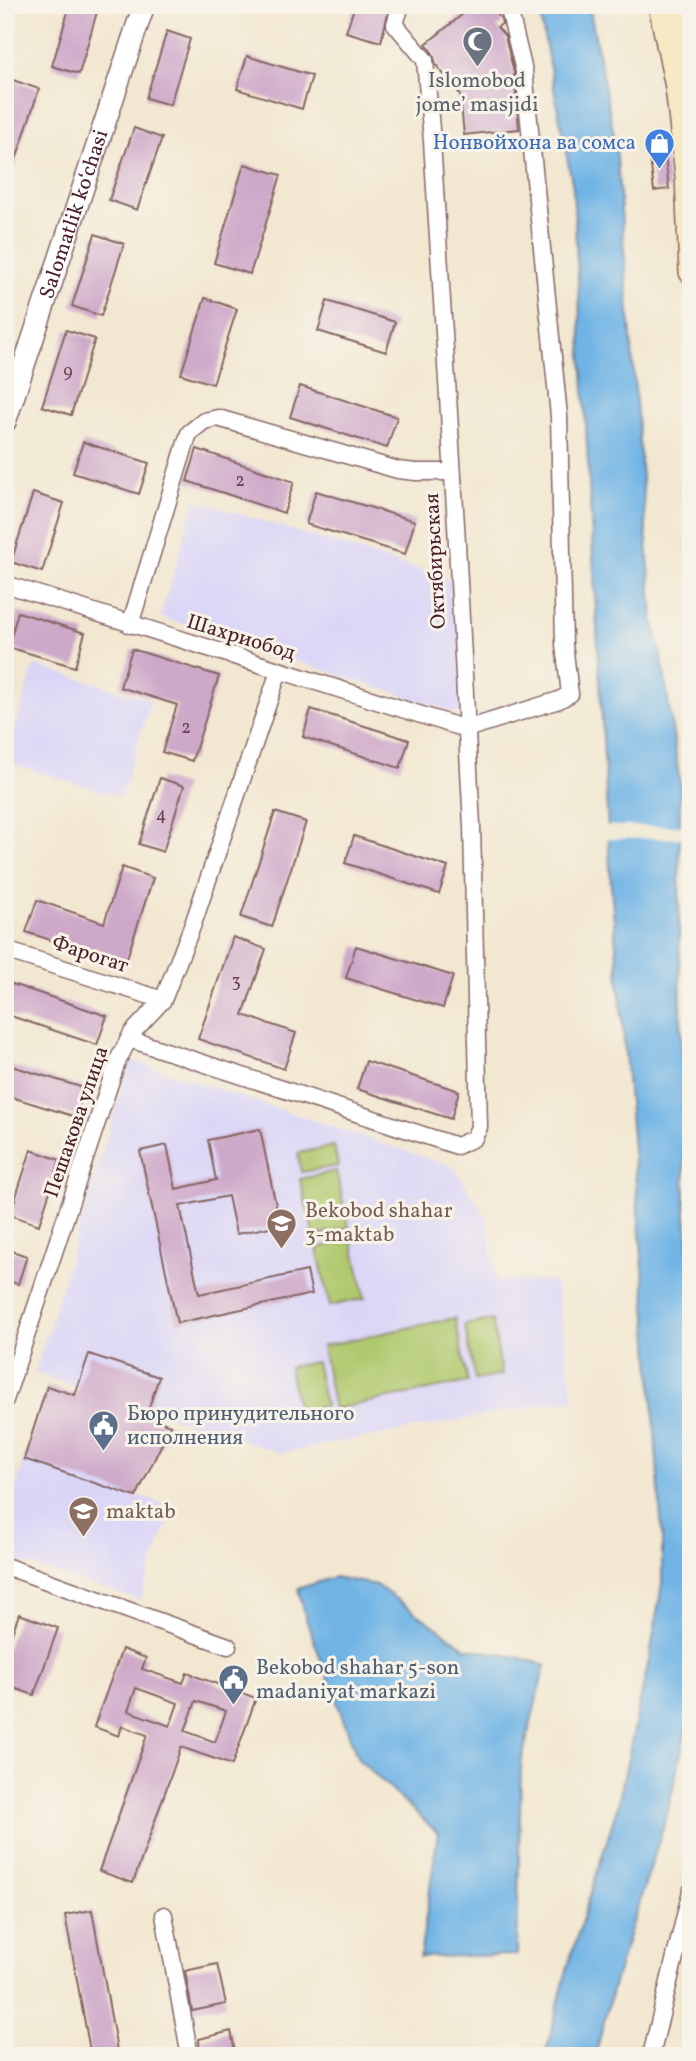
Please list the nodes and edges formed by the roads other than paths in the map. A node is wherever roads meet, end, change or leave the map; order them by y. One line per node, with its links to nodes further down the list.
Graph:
1 (401, 5): 9 (street, Октябирьская)
2 (508, 5): 13 (street)
3 (660, 5): 7 (main road)
4 (680, 5): 6 (main road)
5 (142, 6): 8 (street, Salomatlik ko‘chasi)
6 (691, 65)
7 (691, 272)
8 (5, 422)
9 (452, 472): 11 (street); 13 (street, Октябирьская)
10 (5, 584): 11 (street, Шахриобод)
11 (130, 625): 12 (street, Шахриобод)
12 (279, 671): 13 (street, Шахриобод); 15 (street, Пешакова улица)
13 (466, 729): 16 (street, Октябирьская)
14 (5, 950): 15 (street, Фарогат)
15 (163, 1000): 16 (street, Пешакова улица)
16 (129, 1039): 17 (street, Пешакова улица)
17 (5, 1401)
18 (5, 1566): 19 (street)
19 (228, 1646)
20 (691, 1891): 23 (street)
21 (164, 1914): 22 (street)
22 (190, 2056)
23 (651, 2056)

